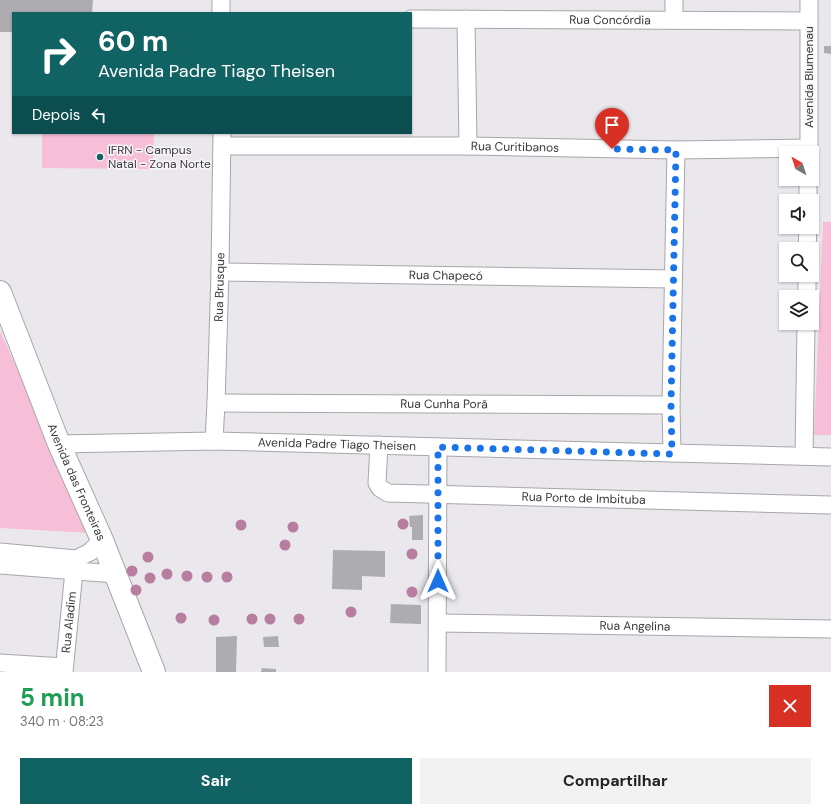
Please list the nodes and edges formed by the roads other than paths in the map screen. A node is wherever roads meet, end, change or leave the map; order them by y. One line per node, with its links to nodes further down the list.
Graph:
1 (221, 0): 4 (street)
2 (674, 0): 7 (street)
3 (809, 0): 8 (street, Avenida Blumenau)
4 (221, 12)
5 (412, 19): 6 (street, Rua Concórdia)
6 (466, 19): 7 (street, Rua Concórdia); 10 (street)
7 (674, 20): 8 (street, Rua Concórdia)
8 (809, 21): 11 (street, Avenida Blumenau)
9 (222, 139): 10 (street, Rua Curitibanos); 14 (street, Rua Brusque)
10 (468, 146): 12 (street, Rua Curitibanos)
11 (809, 146)
12 (676, 150): 13 (street, Rua Curitibanos); 15 (street)
13 (779, 151)
14 (220, 272): 15 (street, Rua Chapecó); 18 (street, Rua Brusque)
15 (673, 278): 19 (street)
16 (0, 292): 21 (main road, Avenida das Fronteiras)
17 (806, 330): 25 (street)
18 (216, 403): 19 (street, Rua Cunha Porã); 20 (street, Rua Brusque)
19 (671, 405): 24 (street)
20 (214, 441): 21 (street, Avenida Padre Tiago Theisen); 22 (street, Avenida Padre Tiago Theisen)
21 (60, 444): 29 (main road, Avenida das Fronteiras)
22 (380, 446): 23 (street, Avenida Padre Tiago Theisen); 27 (street, Rua Porto de Imbituba)
23 (438, 447): 24 (street, Avenida Padre Tiago Theisen); 27 (street)
24 (672, 454): 25 (street, Avenida Padre Tiago Theisen)
25 (804, 456): 26 (street, Avenida Padre Tiago Theisen)
26 (831, 456)
27 (439, 495): 28 (street, Rua Porto de Imbituba); 34 (street)
28 (831, 505)
29 (102, 540): 30 (street); 33 (main road, Avenida das Fronteiras)
30 (0, 552)
31 (0, 566): 32 (street)
32 (74, 572): 33 (street); 37 (street, Rua Aladim)
33 (115, 574): 38 (main road, Avenida das Fronteiras)
34 (438, 623): 35 (street, Rua Angelina); 39 (street)
35 (831, 629)
36 (0, 663): 37 (street)
37 (64, 669)
38 (154, 672)
39 (437, 672)

